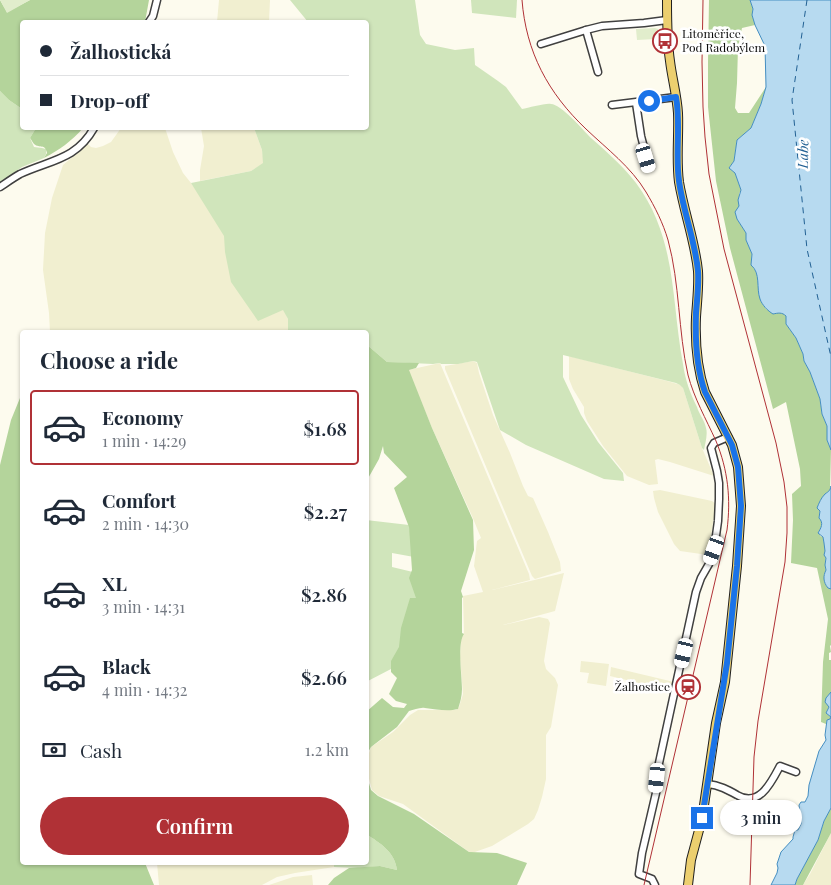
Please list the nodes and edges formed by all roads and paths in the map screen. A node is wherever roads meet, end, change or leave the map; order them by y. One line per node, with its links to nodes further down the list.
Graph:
1 (157, 0): 3 (street)
2 (667, 0): 4 (main road)
3 (150, 20)
4 (667, 20): 5 (street); 8 (main road)
5 (586, 30): 6 (street); 7 (street)
6 (542, 44)
7 (598, 72)
8 (676, 97): 9 (street); 14 (main road)
9 (636, 102): 10 (street); 12 (street)
10 (612, 105)
11 (93, 130): 13 (street)
12 (649, 167)
13 (0, 187)
14 (728, 437): 16 (main road); 17 (street)
15 (796, 772): 16 (street)
16 (708, 784): 18 (main road)
17 (655, 885)
18 (688, 885)

